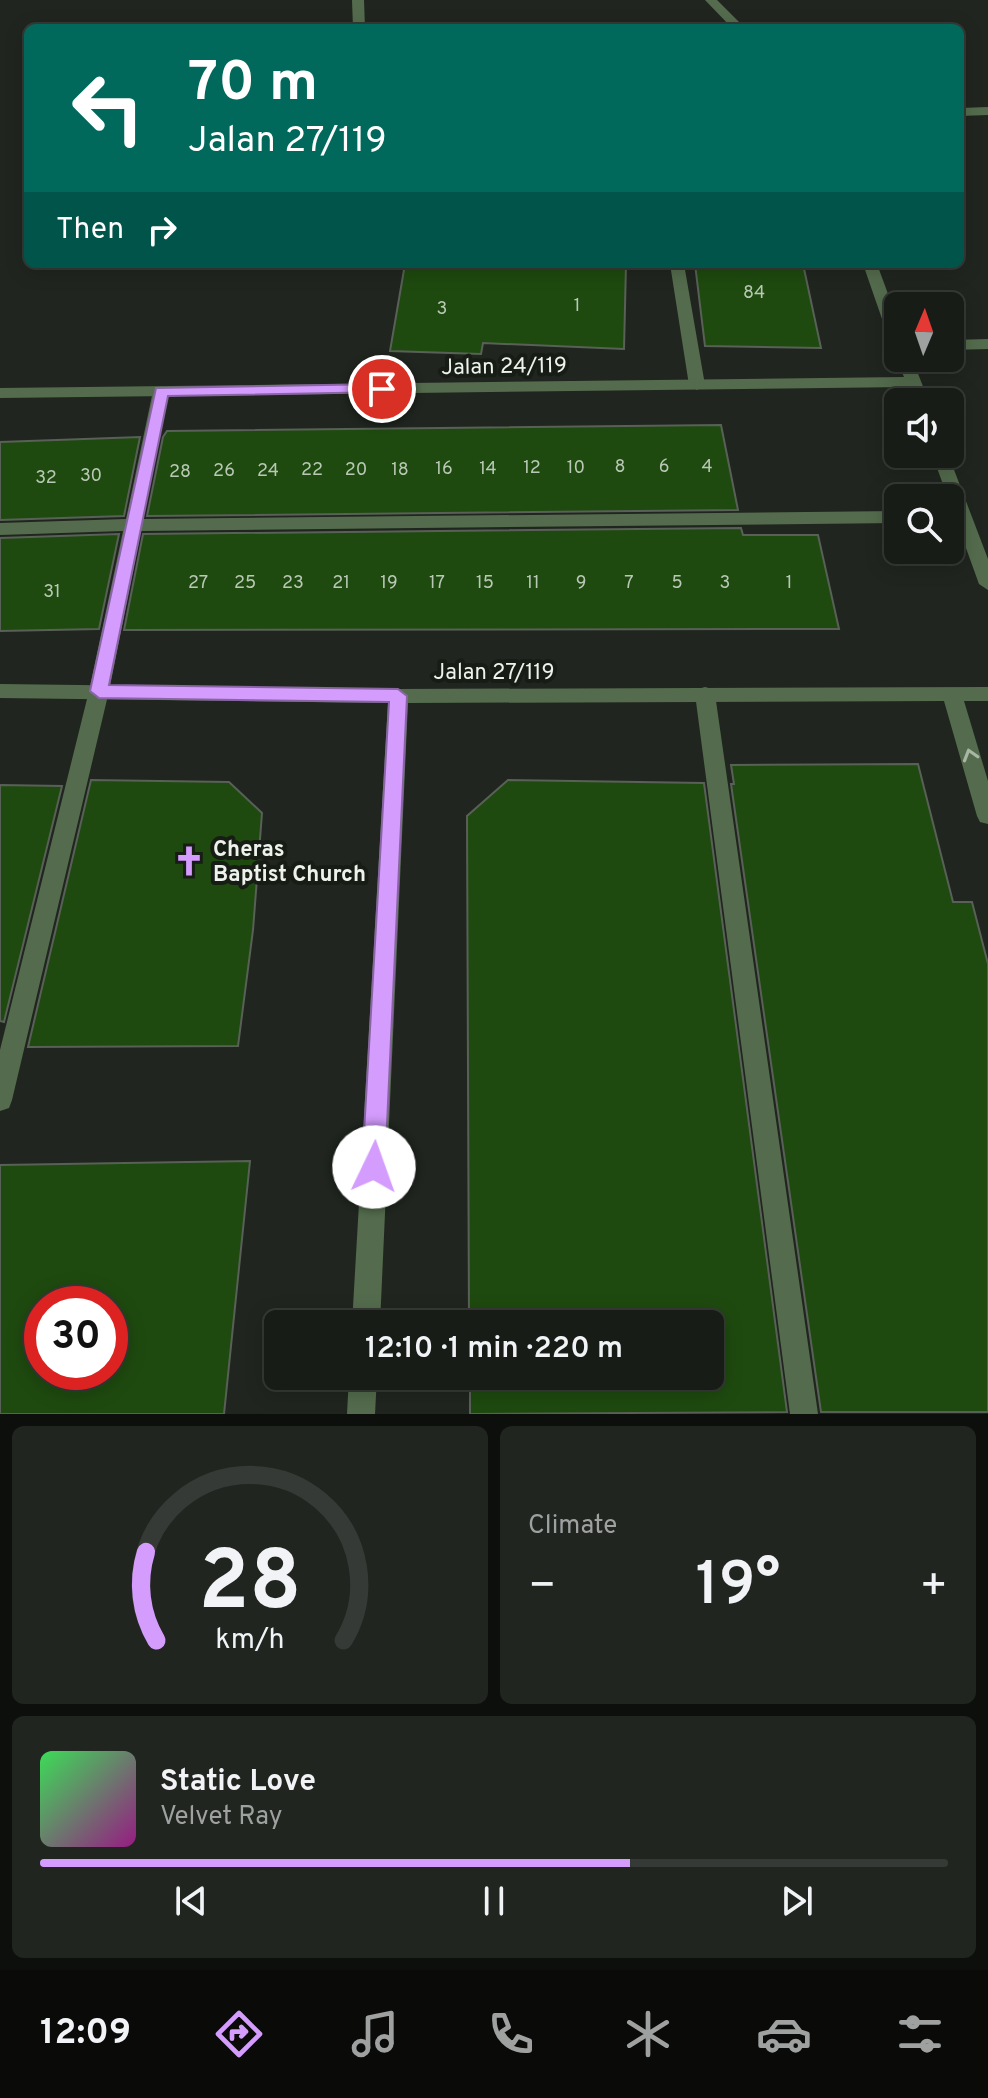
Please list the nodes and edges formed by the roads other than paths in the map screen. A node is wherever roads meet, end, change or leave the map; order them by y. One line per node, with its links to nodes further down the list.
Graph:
1 (358, 0): 3 (street)
2 (711, 0): 4 (street)
3 (359, 24)
4 (735, 24)
5 (988, 111): 6 (street)
6 (964, 112)
7 (678, 268): 14 (street)
8 (871, 268): 9 (street)
9 (884, 303)
10 (988, 344): 11 (street)
11 (964, 345)
12 (910, 372): 13 (street)
13 (914, 382): 14 (street, Jalan 24/119); 15 (street)
14 (697, 385): 16 (street, Jalan 24/119)
15 (916, 388)
16 (161, 391): 17 (street, Jalan 24/119); 19 (street)
17 (0, 393)
18 (884, 517): 19 (street)
19 (134, 525): 20 (street); 24 (street)
20 (0, 529)
21 (964, 532): 22 (street)
22 (988, 584)
23 (0, 691): 24 (street, Jalan 27/119)
24 (99, 691): 28 (street, Jalan 27/119); 30 (street)
25 (705, 694): 27 (street, Jalan 27/119); 28 (street, Jalan 27/119); 34 (street)
26 (988, 694): 27 (street, Jalan 27/119)
27 (952, 695): 29 (street, one-way to 27)
28 (398, 696): 31 (street)
29 (988, 816)
30 (0, 1100)
31 (367, 1310)
32 (362, 1390): 33 (street)
33 (361, 1414)
34 (804, 1414)

